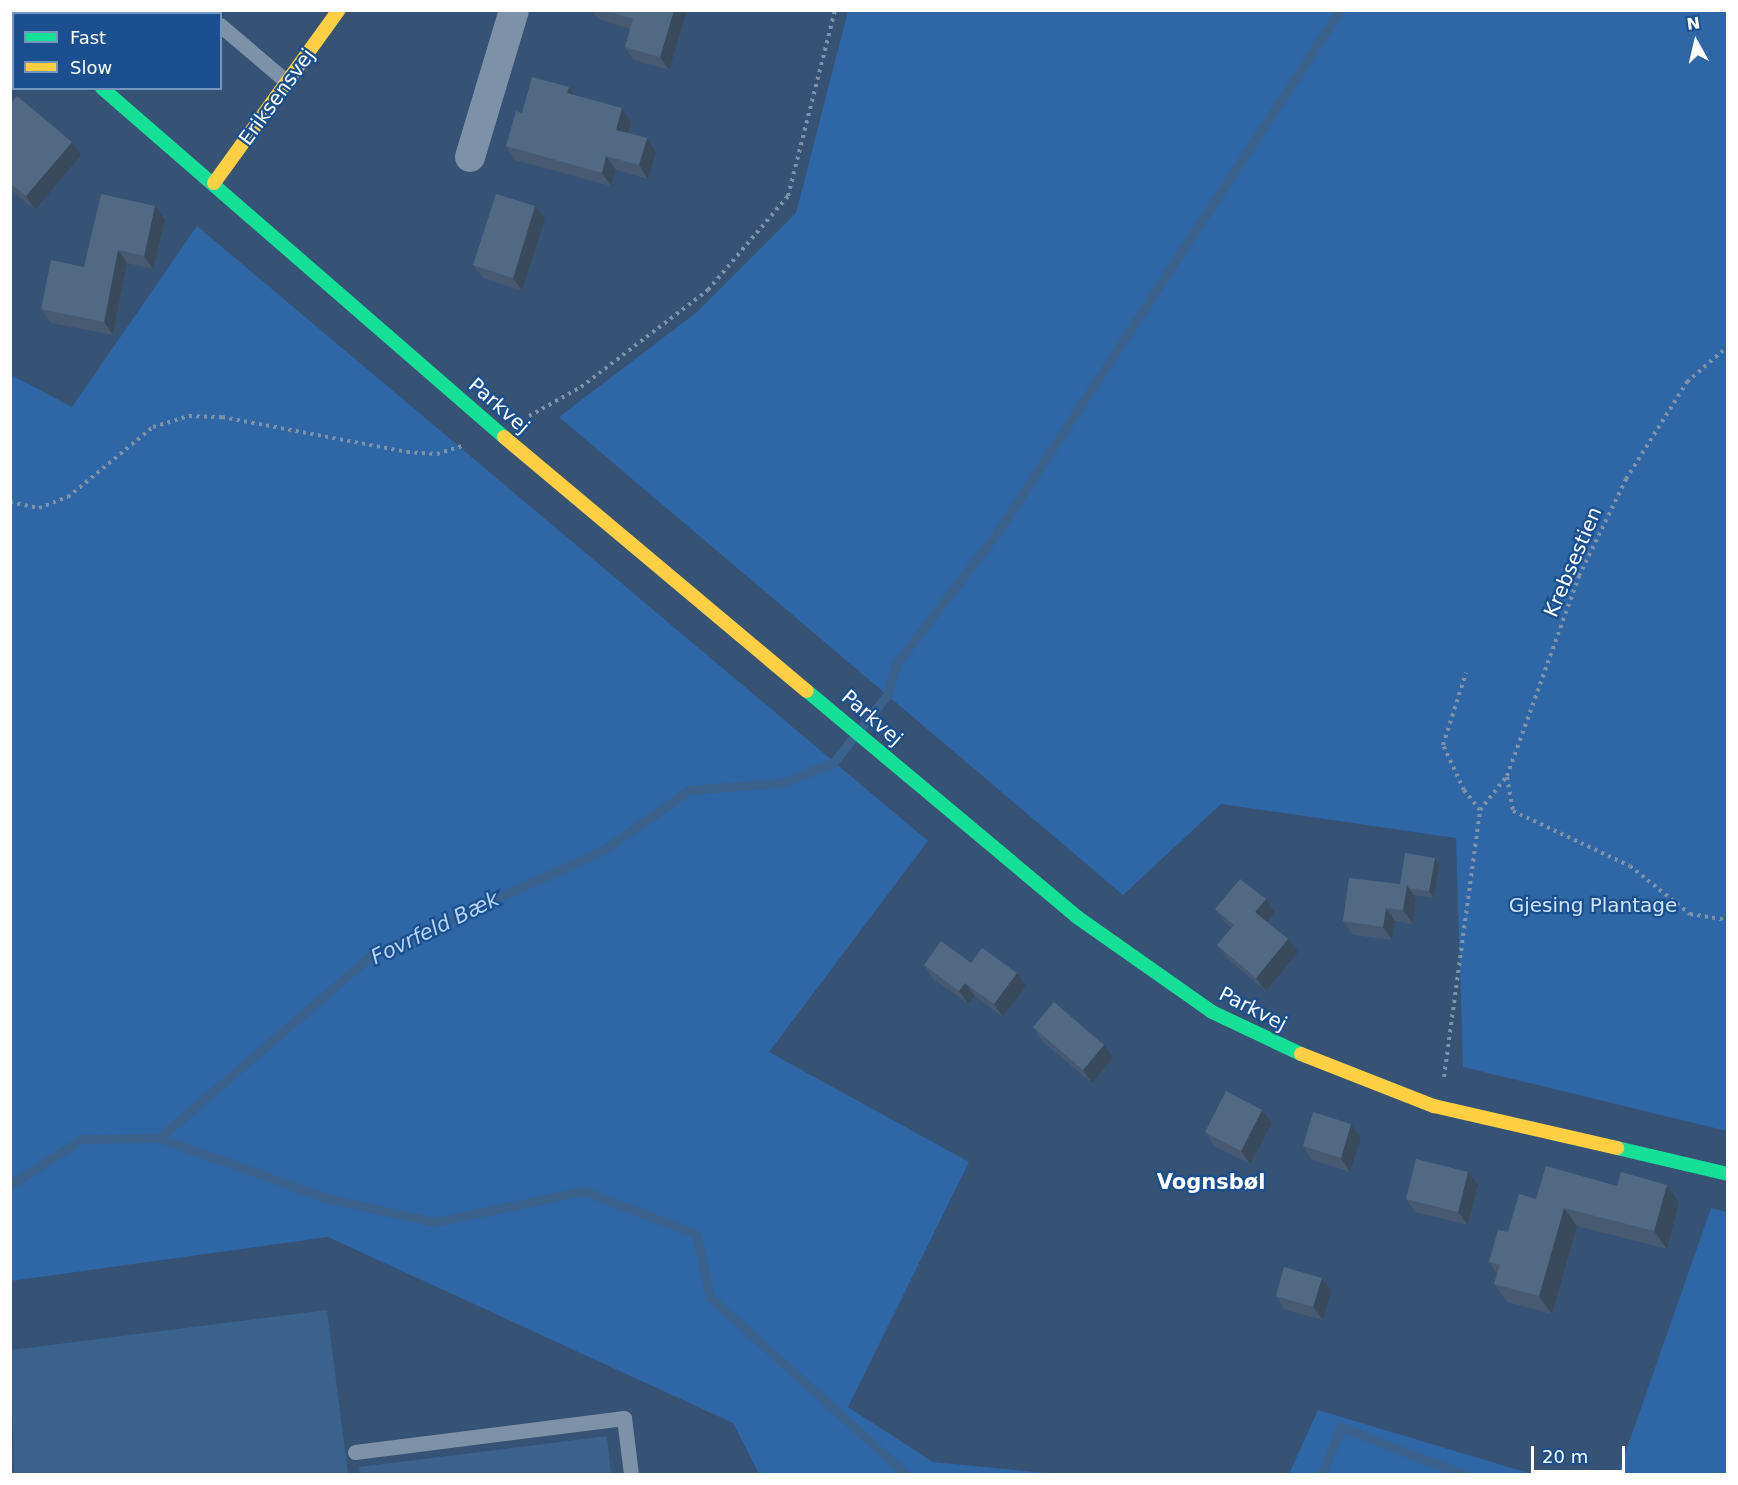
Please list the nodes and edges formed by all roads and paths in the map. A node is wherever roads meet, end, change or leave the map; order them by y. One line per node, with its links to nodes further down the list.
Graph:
1 (339, 10): 5 (street, Eriksensvej)
2 (514, 10): 7 (street)
3 (836, 10): 10 (path)
4 (222, 27): 5 (lane)
5 (287, 82): 8 (street, Eriksensvej)
6 (104, 90): 8 (street, Parkvej)
7 (470, 157)
8 (214, 183): 10 (street, Parkvej)
9 (1728, 346): 13 (path, Krebsestien)
10 (500, 433): 11 (path); 16 (street, Parkvej)
11 (10, 502)
12 (1466, 673): 14 (path)
13 (1507, 776): 14 (path, Krebsestien); 15 (path)
14 (1480, 810): 16 (path)
15 (1728, 920)
16 (1440, 1107): 17 (street, Parkvej)
17 (1728, 1174)
18 (355, 1452): 19 (lane)
19 (631, 1474)

